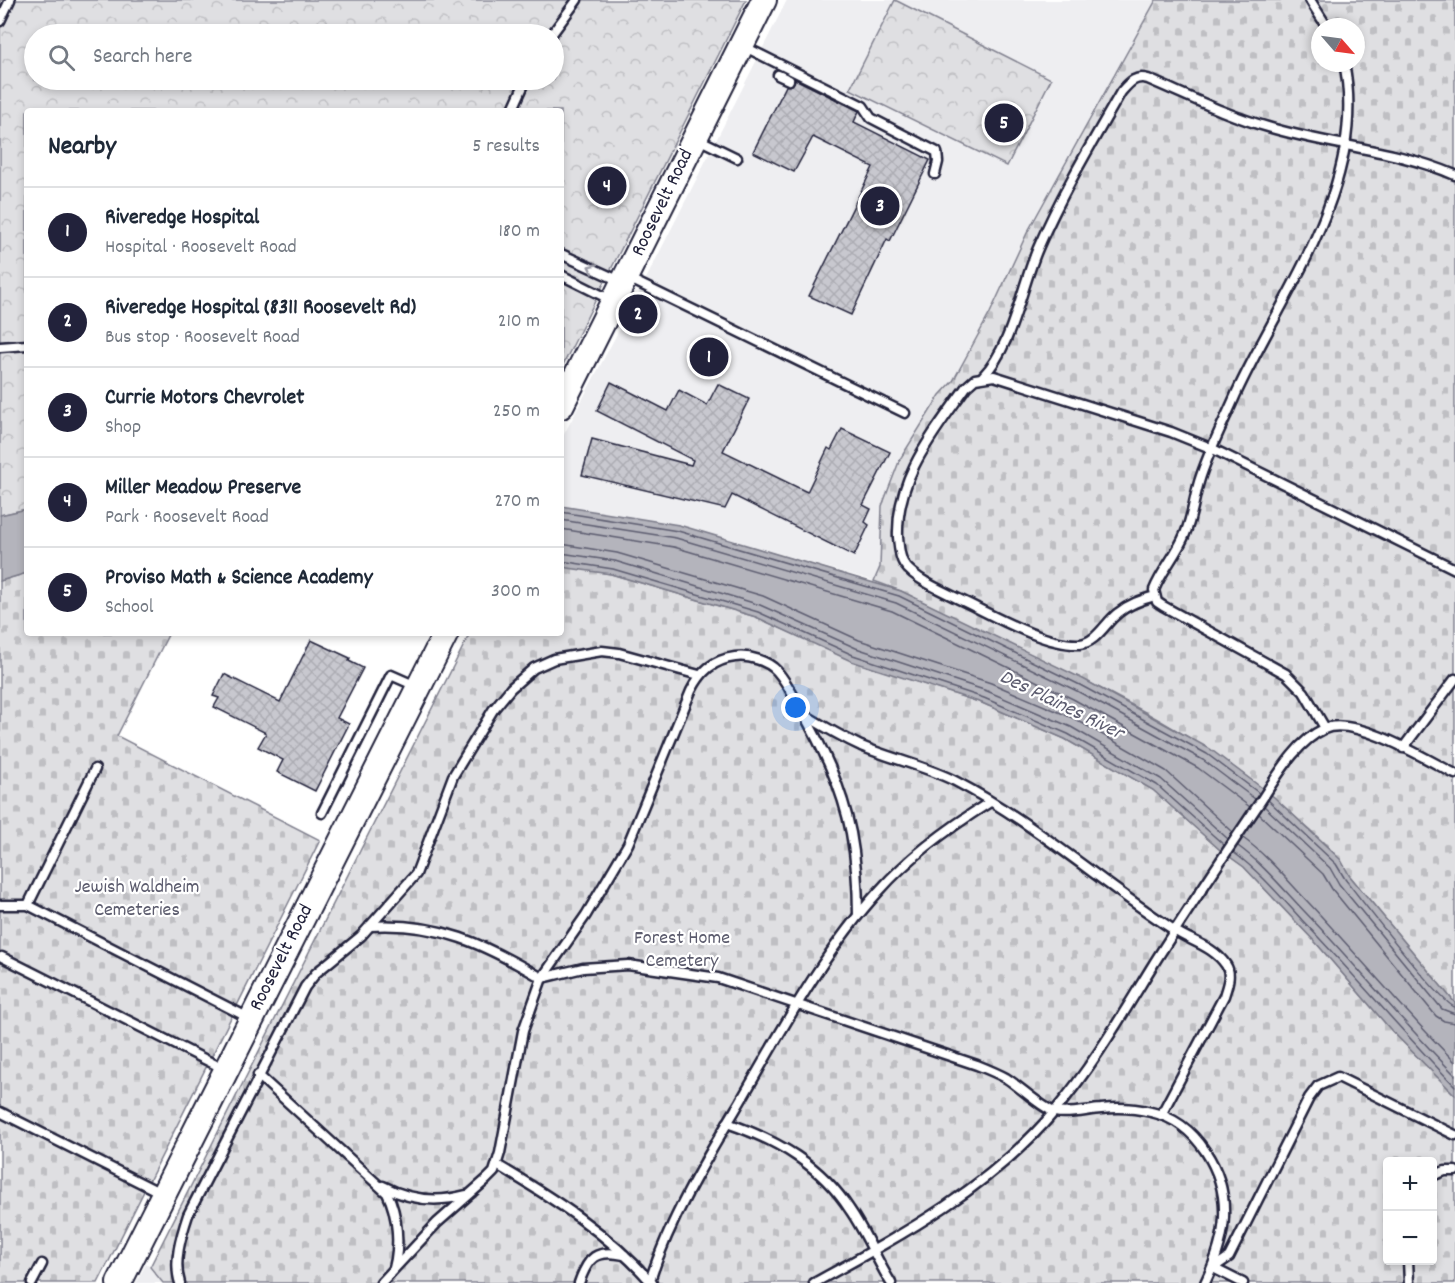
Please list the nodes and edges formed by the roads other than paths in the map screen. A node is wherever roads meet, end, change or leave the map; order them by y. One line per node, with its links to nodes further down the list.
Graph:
1 (10, 0): 6 (lane)
2 (578, 0): 7 (lane)
3 (764, 0): 8 (main road, Roosevelt Road)
4 (1310, 0): 5 (lane)
5 (1321, 18)
6 (0, 21)
7 (560, 24)
8 (742, 46): 15 (lane); 16 (main road, Roosevelt Road)
9 (1345, 72): 17 (lane)
10 (778, 75): 11 (lane)
11 (789, 80)
12 (521, 90): 13 (lane)
13 (513, 108)
14 (858, 115): 15 (lane)
15 (871, 118): 19 (lane)
16 (695, 138): 18 (lane); 23 (main road, Roosevelt Road)
17 (1343, 145): 20 (lane); 26 (lane); 29 (lane)
18 (737, 158)
19 (934, 174)
20 (1455, 175)
21 (564, 256): 23 (lane, one-way to 21)
22 (564, 276): 23 (lane)
23 (621, 287): 27 (main road, Roosevelt Road); 28 (lane)
24 (24, 345): 25 (lane)
25 (4, 347)
26 (983, 376): 29 (lane); 31 (lane)
27 (564, 400)
28 (905, 413)
29 (1213, 450): 30 (lane); 31 (lane)
30 (1455, 569)
31 (1155, 596): 37 (lane)
32 (445, 636): 35 (main road, Roosevelt Road)
33 (699, 675): 36 (lane); 46 (lane); 49 (lane)
34 (1455, 679): 38 (lane)
35 (419, 688): 42 (lane); 51 (main road, Roosevelt Road)
36 (804, 715): 41 (lane); 45 (lane)
37 (1325, 728): 38 (lane); 47 (lane)
38 (1403, 748): 40 (lane)
39 (95, 769): 44 (lane)
40 (1455, 774)
41 (990, 802): 45 (lane); 47 (lane)
42 (322, 813)
43 (0, 905): 44 (lane)
44 (28, 905): 51 (lane)
45 (858, 915): 50 (lane)
46 (370, 926): 49 (lane); 53 (lane)
47 (1174, 931): 55 (lane); 56 (lane)
48 (2, 957): 52 (lane)
49 (542, 978): 50 (lane); 59 (lane)
50 (799, 1004): 55 (lane); 57 (lane)
51 (252, 1019): 52 (main road, Roosevelt Road)
52 (226, 1070): 63 (main road, Roosevelt Road)
53 (258, 1076): 62 (lane); 74 (lane)
54 (0, 1112): 63 (lane)
55 (1054, 1112): 56 (lane); 65 (lane)
56 (1161, 1115): 69 (lane)
57 (728, 1123): 65 (lane); 71 (lane)
58 (1455, 1135): 69 (lane)
59 (497, 1165): 64 (lane); 66 (lane)
60 (1455, 1171): 61 (lane)
61 (1437, 1175)
62 (380, 1184): 64 (lane); 70 (lane)
63 (164, 1194): 73 (main road, Roosevelt Road)
64 (468, 1194): 70 (lane)
65 (872, 1252): 77 (lane); 78 (lane)
66 (625, 1256): 71 (lane); 76 (lane)
67 (42, 1264): 72 (lane)
68 (1407, 1265): 81 (lane)
69 (1213, 1268): 79 (lane); 80 (lane)
70 (393, 1272): 75 (lane)
71 (651, 1282)
72 (33, 1283)
73 (119, 1283)
74 (180, 1283)
75 (381, 1283)
76 (579, 1283)
77 (814, 1283)
78 (891, 1283)
79 (1205, 1283)
80 (1243, 1283)
81 (1409, 1283)

